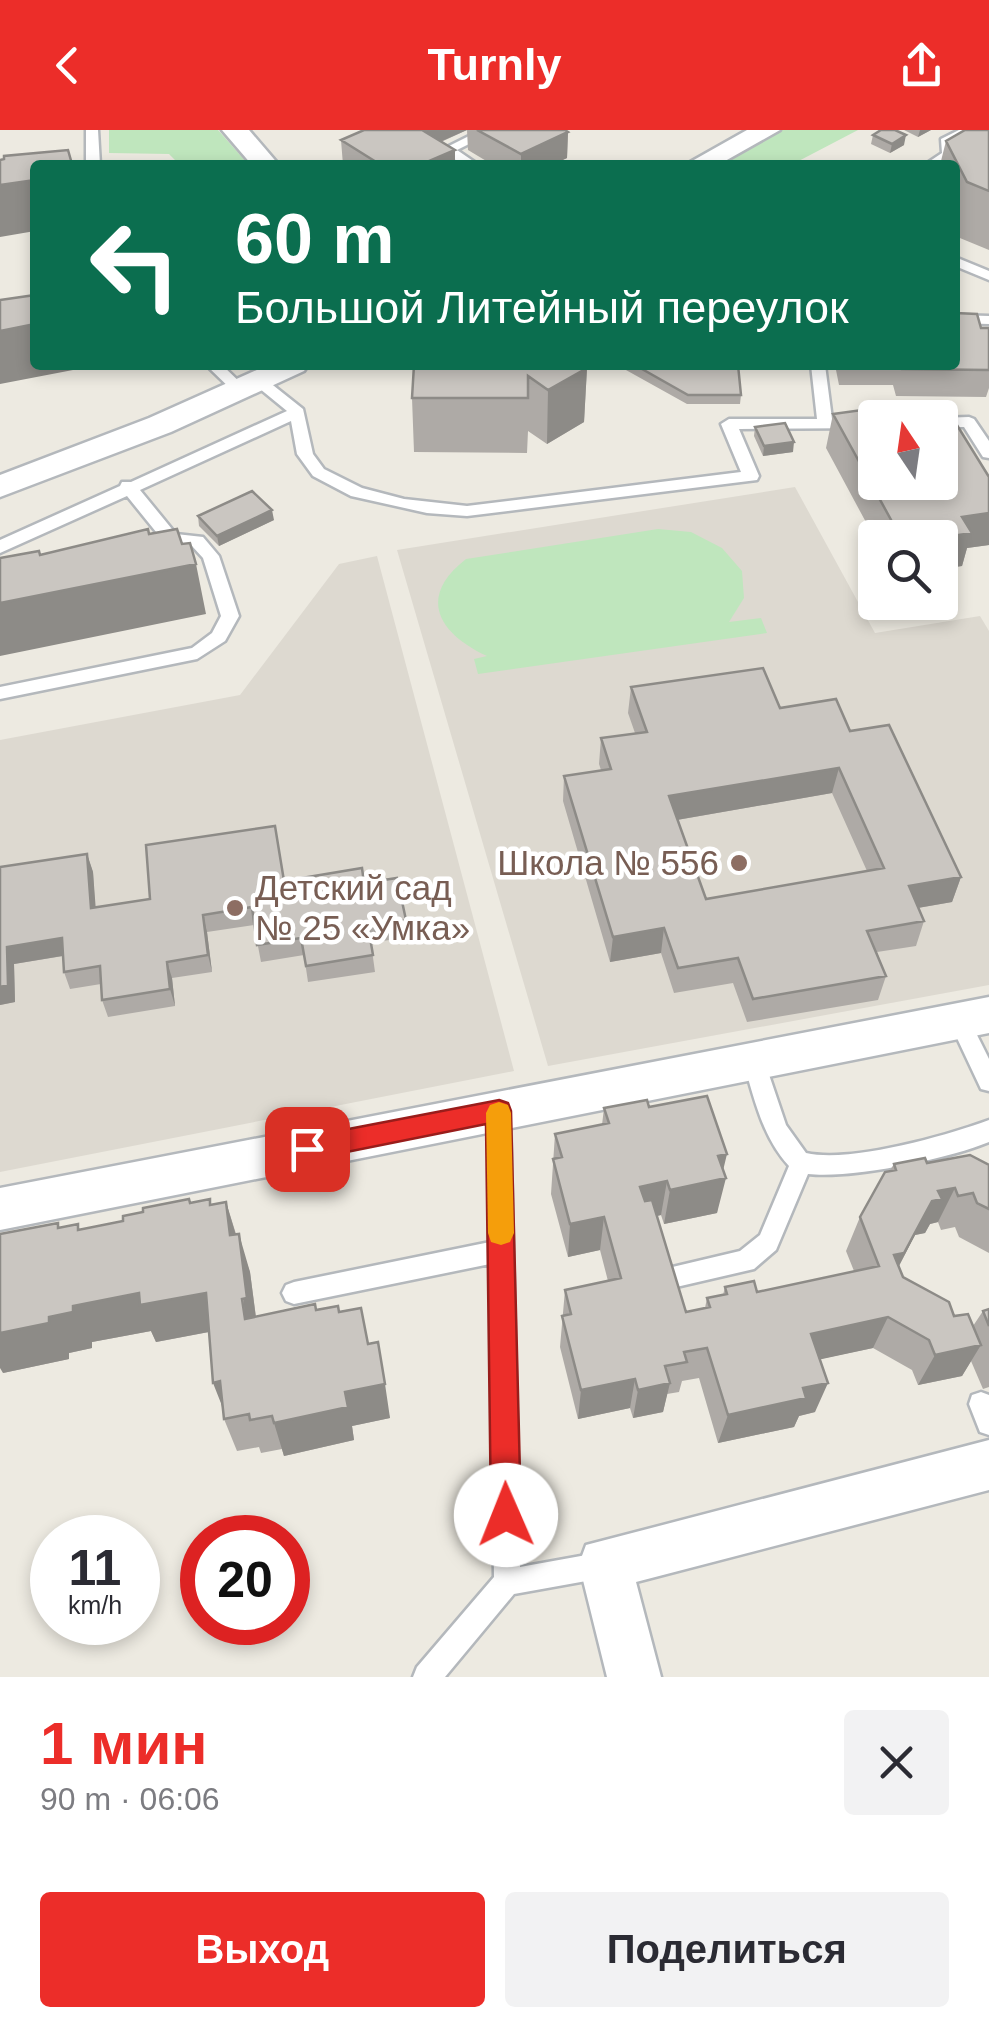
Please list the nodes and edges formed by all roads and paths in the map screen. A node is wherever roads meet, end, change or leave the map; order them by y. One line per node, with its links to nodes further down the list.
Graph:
1 (92, 130): 6 (lane)
2 (235, 130): 7 (street)
3 (491, 130): 8 (lane)
4 (766, 130): 9 (street)
5 (968, 130): 10 (lane)
6 (93, 160)
7 (262, 160)
8 (464, 160)
9 (708, 160)
10 (940, 160)
11 (960, 262): 12 (lane)
12 (989, 276)
13 (960, 321): 14 (lane)
14 (988, 330)
15 (222, 370): 18 (lane)
16 (283, 370): 18 (street)
17 (819, 370): 21 (lane)
18 (250, 386): 19 (lane); 25 (street)
19 (298, 412): 21 (lane); 24 (lane)
20 (958, 422): 23 (lane)
21 (825, 423): 22 (lane)
22 (858, 423)
23 (989, 454)
24 (128, 486): 26 (lane); 27 (lane)
25 (0, 487)
26 (0, 547)
27 (0, 693)
28 (975, 1018): 29 (street); 30 (lane)
29 (754, 1061): 31 (street); 33 (lane)
30 (989, 1082)
31 (499, 1111): 34 (street); 35 (lane)
32 (989, 1130): 33 (lane)
33 (801, 1163): 36 (lane)
34 (0, 1209)
35 (501, 1251): 37 (lane); 40 (lane)
36 (672, 1277)
37 (294, 1293)
38 (989, 1465): 39 (street)
39 (605, 1564): 40 (lane); 42 (street)
40 (507, 1582): 41 (lane)
41 (427, 1677)
42 (634, 1677)

